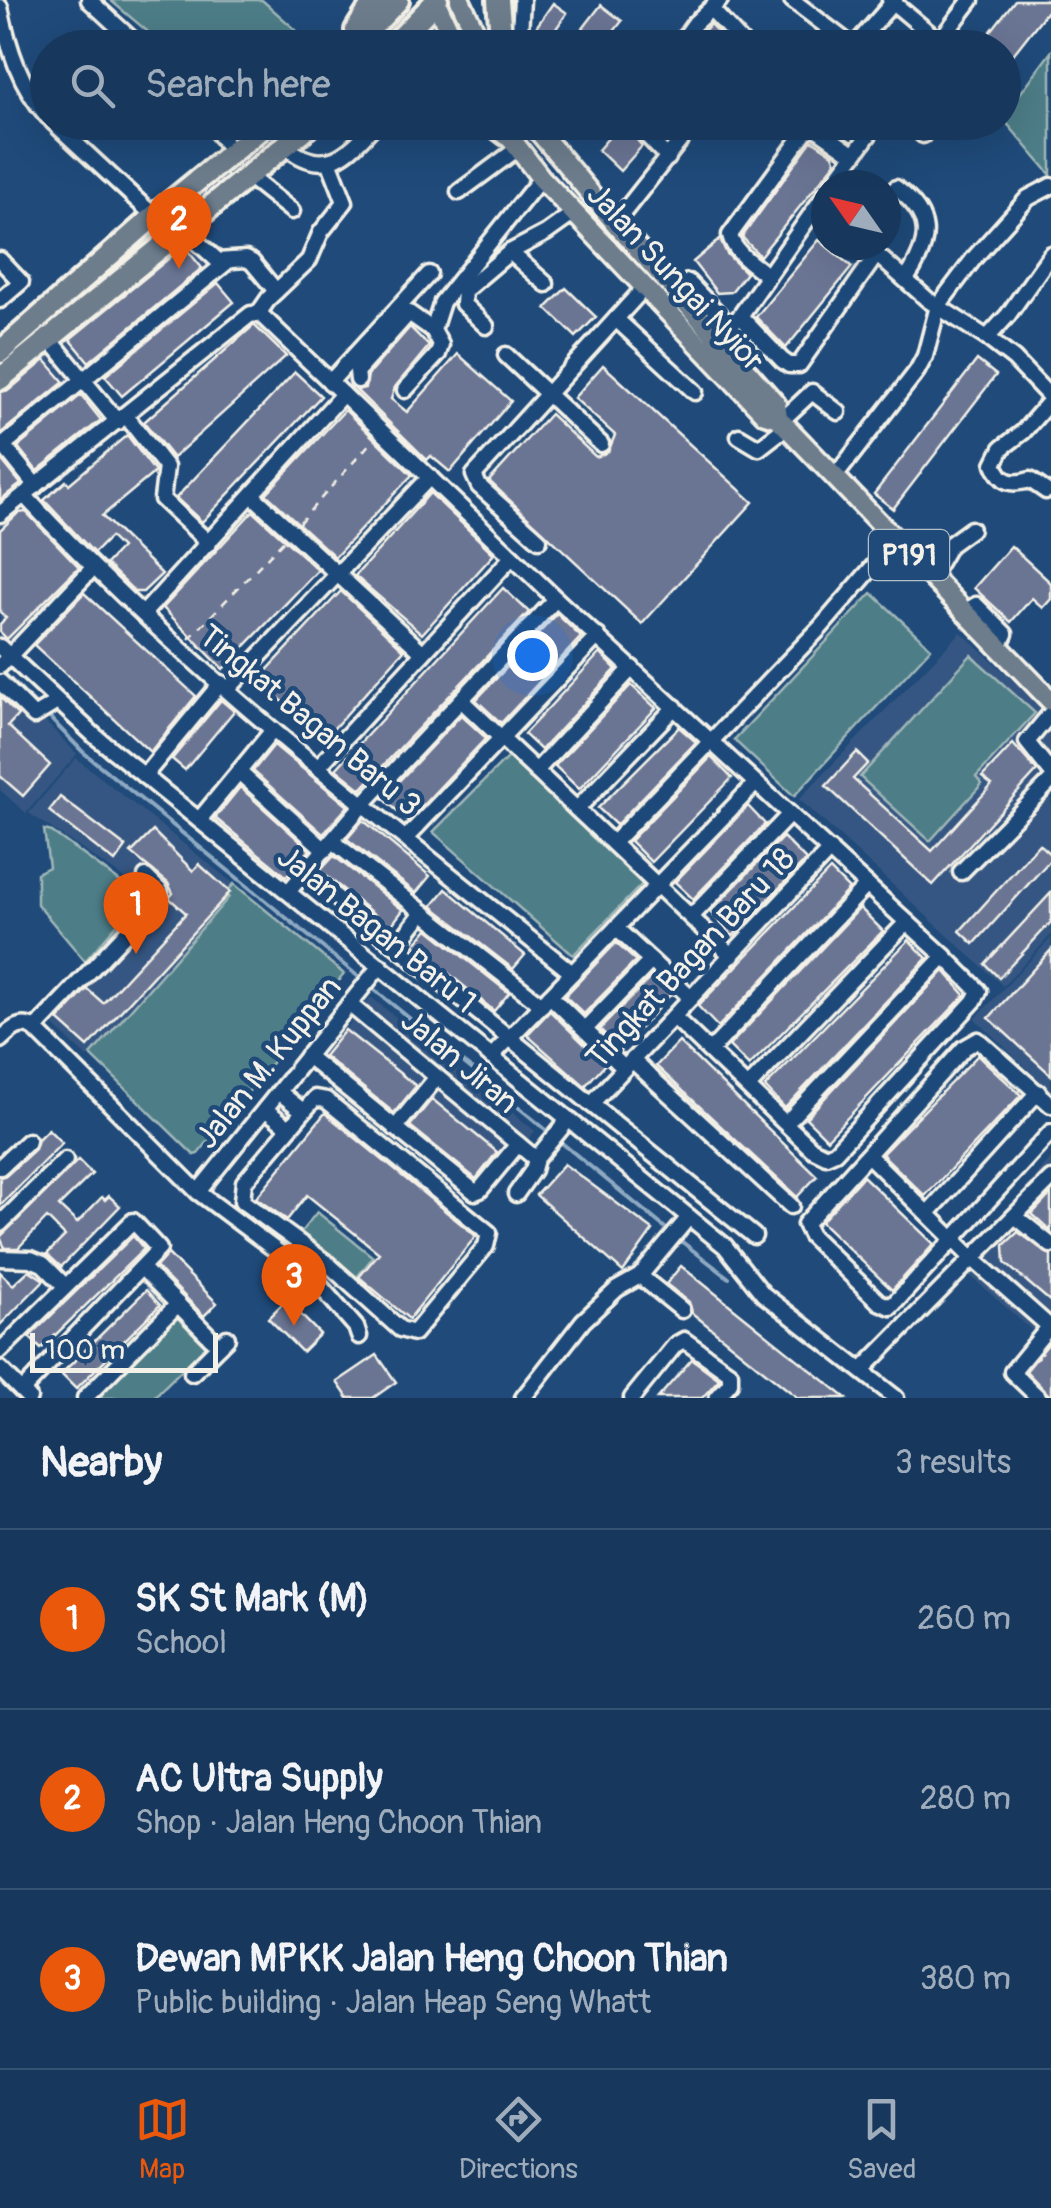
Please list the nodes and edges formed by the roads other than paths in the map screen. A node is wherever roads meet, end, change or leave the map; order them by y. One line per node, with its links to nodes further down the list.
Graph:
1 (89, 0): 13 (street)
2 (376, 0): 14 (highway)
3 (398, 0): 15 (highway)
4 (436, 0): 16 (highway); 17 (main road)
5 (460, 0): 18 (main road)
6 (498, 0): 19 (highway)
7 (522, 0): 20 (street)
8 (792, 0): 23 (street)
9 (971, 0): 26 (street)
10 (892, 1): 24 (street); 25 (street)
11 (716, 5): 21 (street); 22 (street)
12 (0, 7): 27 (street)
13 (122, 30)
14 (355, 30)
15 (369, 30)
16 (408, 30)
17 (449, 30)
18 (474, 30)
19 (500, 30)
20 (520, 30)
21 (690, 30)
22 (728, 30)
23 (830, 30)
24 (868, 30)
25 (922, 30)
26 (948, 30)
27 (3, 44): 28 (street)
28 (30, 93)
29 (72, 140): 55 (street)
30 (224, 140): 43 (street)
31 (248, 140): 43 (highway)
32 (293, 140): 42 (highway)
33 (361, 140): 46 (street)
34 (497, 140): 51 (street)
35 (510, 140): 49 (main road, Jalan Sungai Nyior / P191)
36 (546, 140): 57 (main road, Jalan Sungai Nyior / P191)
37 (651, 140): 45 (street)
38 (682, 140): 45 (street)
39 (799, 140): 66 (street)
40 (835, 140): 44 (street)
41 (865, 140): 44 (street)
42 (285, 146): 46 (street); 48 (highway)
43 (234, 152): 55 (highway)
44 (854, 155): 47 (street)
45 (668, 158): 57 (street)
46 (328, 160): 71 (street)
47 (843, 170)
48 (248, 176): 53 (street); 58 (highway)
49 (541, 178): 54 (main road, Jalan Sungai Nyior / P191); 77 (street)
50 (1051, 186): 73 (street)
51 (458, 192)
52 (901, 192): 67 (street)
53 (292, 211)
54 (574, 214): 59 (street); 70 (main road, Jalan Sungai Nyior / P191)
55 (154, 216): 81 (highway)
56 (811, 220): 66 (street)
57 (614, 223): 78 (main road, Jalan Sungai Nyior / P191)
58 (182, 228): 64 (street); 79 (highway)
59 (510, 252): 69 (street); 76 (street)
60 (1051, 254): 80 (street)
61 (0, 260): 72 (street)
62 (866, 260): 78 (street)
63 (884, 260): 67 (street)
64 (227, 262): 71 (street); 85 (street)
65 (429, 274): 86 (street)
66 (768, 276): 78 (street)
67 (907, 278): 73 (street)
68 (688, 282): 78 (street)
69 (546, 284)
70 (644, 288): 75 (street); 78 (main road, Jalan Sungai Nyior / P191)
71 (276, 291): 74 (street)
72 (0, 300)
73 (938, 306): 80 (street); 99 (street)
74 (256, 314): 86 (street); 93 (street)
75 (616, 319): 88 (street); 90 (street)
76 (486, 326)
77 (433, 330): 84 (street); 87 (street)
78 (723, 333): 94 (main road, Jalan Sungai Nyior / P191)
79 (48, 337): 83 (highway); 85 (street)
80 (988, 338): 91 (street)
81 (0, 352)
82 (506, 354): 90 (street)
83 (0, 379)
84 (358, 380)
85 (84, 381): 93 (street); 97 (street)
86 (330, 382): 89 (street)
87 (405, 390)
88 (695, 392)
89 (342, 394): 98 (street); 102 (street)
90 (546, 394): 96 (street); 105 (street)
91 (1051, 399): 101 (street)
92 (838, 412): 94 (street)
93 (122, 419): 100 (street); 107 (street)
94 (782, 422): 95 (street); 99 (main road, Jalan Sungai Nyior / P191)
95 (740, 436)
96 (601, 444)
97 (2, 447): 100 (street, Tingkat Bagan Baru 3)
98 (430, 477): 108 (street); 110 (street)
99 (834, 478): 106 (main road, Jalan Sungai Nyior / P191)
100 (30, 490): 103 (street); 109 (street, Tingkat Bagan Baru 3)
101 (1046, 490)
102 (252, 495): 107 (street); 110 (street)
103 (0, 514)
104 (971, 529): 111 (street)
105 (539, 540)
106 (895, 541): 111 (main road, Jalan Sungai Nyior / P191); 127 (street)
107 (209, 543): 113 (street)
108 (512, 556): 112 (street); 115 (street)
109 (92, 568): 113 (street, Tingkat Bagan Baru 3); 116 (street)
110 (336, 574): 115 (street); 119 (street)
111 (930, 578): 120 (main road, Jalan Sungai Nyior / P191)
112 (556, 599): 114 (street); 121 (street)
113 (144, 614): 119 (street, Tingkat Bagan Baru 3)
114 (598, 636): 117 (street); 126 (street)
115 (423, 653): 128 (street)
116 (3, 658): 123 (street, Jalan Bagan Baru 1)
117 (632, 668): 122 (street); 129 (street)
118 (0, 682): 123 (street)
119 (224, 686): 125 (street, Tingkat Bagan Baru 3); 132 (street)
120 (1048, 691)
121 (461, 700): 126 (street); 135 (street)
122 (675, 707): 127 (street); 136 (street)
123 (48, 709): 132 (street, Jalan Bagan Baru 1)
124 (1051, 713): 131 (street)
125 (273, 730): 128 (street, Tingkat Bagan Baru 3); 130 (street)
126 (502, 738): 129 (street); 139 (street)
127 (712, 742): 134 (street); 140 (street)
128 (318, 766): 135 (street, Tingkat Bagan Baru 3)
129 (536, 771): 136 (street)
130 (239, 772): 138 (street); 141 (street)
131 (1051, 772)
132 (144, 776): 138 (street, Jalan Bagan Baru 1)
133 (1051, 781): 143 (street)
134 (756, 782): 137 (street); 146 (street)
135 (364, 804): 139 (street, Tingkat Bagan Baru 3); 141 (street)
136 (577, 809): 140 (street)
137 (790, 814): 142 (street); 150 (street)
138 (199, 820): 148 (street, Jalan Bagan Baru 1)
139 (406, 838): 157 (street, Tingkat Bagan Baru 3)
140 (613, 843): 146 (street)
141 (329, 845): 144 (street); 149 (street)
142 (830, 850): 147 (street); 154 (street, Tingkat Bagan Baru 18)
143 (961, 872)
144 (306, 873): 148 (street); 153 (street, Jalan Bagan Baru 1)
145 (146, 878): 163 (street)
146 (658, 885): 150 (street); 152 (street)
147 (868, 885): 151 (street); 167 (street)
148 (288, 892): 158 (street, Jalan Bagan Baru 1)
149 (423, 912): 153 (street); 160 (street)
150 (692, 918): 154 (street)
151 (907, 922): 155 (street); 172 (street)
152 (616, 928): 156 (street); 157 (street)
153 (397, 946): 165 (street, Jalan Bagan Baru 1)
154 (732, 956): 159 (street, Tingkat Bagan Baru 18)
155 (944, 956): 179 (street); 179 (street)
156 (652, 961): 159 (street); 164 (street)
157 (572, 973): 160 (street)
158 (371, 977): 161 (street, Jalan M. Kuppan); 169 (street, Jalan Bagan Baru 1)
159 (691, 998): 162 (street, Tingkat Bagan Baru 18)
160 (546, 1000): 164 (street); 165 (street)
161 (349, 1004): 168 (street, Jalan M. Kuppan); 171 (street, Jalan Jiran)
162 (674, 1017): 167 (street); 170 (street, Tingkat Bagan Baru 18)
163 (30, 1026): 166 (street); 191 (street)
164 (584, 1029): 170 (street)
165 (510, 1038): 169 (street); 175 (street, Jalan Bagan Baru 1)
166 (0, 1040)
167 (710, 1051): 172 (street)
168 (307, 1056): 173 (street, Jalan M. Kuppan); 181 (street)
169 (491, 1057): 182 (street, Jalan Bagan Baru 1)
170 (628, 1064): 175 (street, Tingkat Bagan Baru 18); 193 (street)
171 (437, 1076): 181 (street); 185 (street, Jalan Jiran)
172 (748, 1087): 179 (street)
173 (278, 1092): 177 (street, Jalan M. Kuppan); 178 (street)
174 (1038, 1092): 176 (street); 186 (street); 194 (street)
175 (591, 1104): 198 (street, Jalan Bagan Baru 1)
176 (1051, 1106)
177 (265, 1109): 180 (street); 191 (street, Jalan M. Kuppan)
178 (303, 1110): 180 (street); 180 (street)
179 (786, 1124)
180 (289, 1128)
181 (395, 1128): 185 (street)
182 (559, 1131): 187 (street); 196 (street, Jalan Bagan Baru 1)
183 (1051, 1132): 200 (street)
184 (28, 1141): 189 (street)
185 (518, 1144): 187 (street, Jalan Jiran)
186 (869, 1156): 194 (street); 200 (street)
187 (536, 1159): 192 (street)
188 (65, 1160): 197 (street)
189 (0, 1168)
190 (1051, 1180): 195 (street)
191 (198, 1192): 211 (street)
192 (516, 1194)
193 (791, 1206)
194 (928, 1213): 200 (street)
195 (1016, 1216): 202 (street); 204 (street)
196 (688, 1217): 201 (street, Jalan Bagan Baru 1); 206 (street)
197 (0, 1224)
198 (741, 1226): 199 (street, Jalan Bagan Baru 1); 201 (street)
199 (754, 1236)
200 (954, 1239): 204 (street)
201 (725, 1246): 214 (street, Jalan Bagan Baru 1)
202 (1051, 1246)
203 (0, 1258): 207 (street)
204 (974, 1260): 210 (street); 214 (street)
205 (142, 1268): 207 (street); 208 (street); 216 (street)
206 (640, 1276): 209 (street); 218 (street)
207 (65, 1286): 212 (street)
208 (178, 1304): 215 (street); 217 (street)
209 (682, 1310)
210 (1050, 1328): 222 (street)
211 (359, 1336)
212 (0, 1351)
213 (0, 1369): 216 (street)
214 (862, 1370): 221 (street, Jalan Bagan Baru 1)
215 (192, 1373)
216 (26, 1394)
217 (85, 1398)
218 (524, 1398)
219 (632, 1398): 220 (street)
220 (717, 1398)
221 (896, 1398)
222 (1040, 1398)

